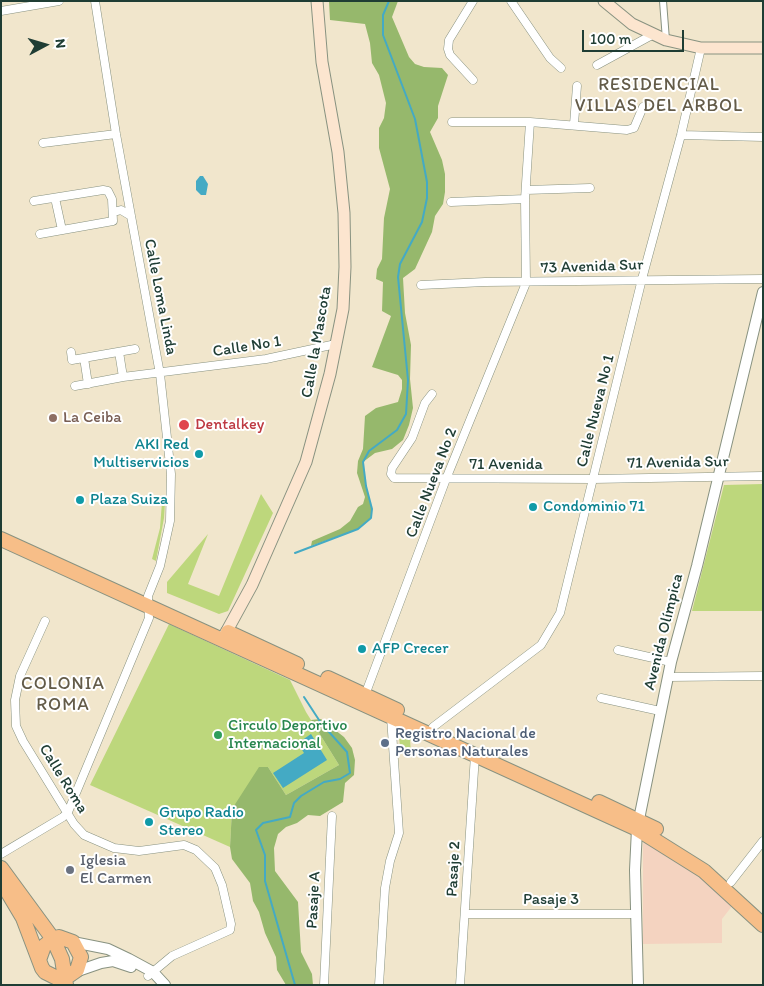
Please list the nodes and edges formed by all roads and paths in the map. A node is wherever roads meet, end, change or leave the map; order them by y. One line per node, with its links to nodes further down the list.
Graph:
1 (59, 1): 8 (street)
2 (95, 1): 21 (street, Calle Loma Linda)
3 (317, 1): 41 (main road, Calle la Mascota)
4 (473, 1): 15 (street)
5 (511, 1): 14 (street)
6 (604, 1): 9 (main road)
7 (663, 1): 10 (street)
8 (1, 12)
9 (652, 35): 10 (main road); 13 (street)
10 (666, 40): 11 (main road)
11 (700, 48): 12 (main road); 22 (street, Calle Nueva No 1)
12 (763, 48)
13 (597, 65)
14 (560, 68)
15 (473, 80)
16 (577, 86): 20 (street)
17 (643, 107): 20 (street)
18 (452, 122): 19 (street)
19 (530, 122): 20 (street); 27 (street)
20 (574, 124)
21 (116, 134): 24 (street); 26 (street, Calle Loma Linda)
22 (681, 135): 23 (street); 37 (street, Calle Nueva No 1)
23 (763, 137)
24 (43, 144)
25 (590, 188): 27 (street)
26 (127, 190): 29 (street); 33 (street, Calle Loma Linda)
27 (526, 194): 31 (street); 38 (street)
28 (55, 198): 29 (street); 30 (street); 34 (street)
29 (112, 199): 32 (street)
30 (34, 201)
31 (451, 202)
32 (114, 212): 33 (street); 34 (street)
33 (131, 216): 46 (street, Calle Loma Linda)
34 (62, 230): 35 (street)
35 (40, 234)
36 (763, 278): 37 (street, 73 Avenida Sur)
37 (642, 279): 38 (street, 73 Avenida Sur); 54 (street, Calle Nueva No 1)
38 (526, 283): 39 (street, 73 Avenida Sur); 53 (street, Calle Nueva No 2)
39 (421, 285)
40 (763, 292): 51 (street, Avenida Olímpica)
41 (336, 344): 46 (street, Calle No 1); 59 (main road, Calle la Mascota)
42 (135, 350): 44 (street)
43 (71, 352): 45 (street)
44 (119, 352): 45 (street); 47 (street)
45 (84, 358): 48 (street)
46 (160, 374): 47 (street, Calle No 1); 57 (street, Calle Loma Linda)
47 (123, 378): 48 (street, Calle No 1)
48 (88, 384): 49 (street, Calle No 1)
49 (75, 386)
50 (432, 394): 53 (street, 71 Avenida)
51 (719, 475): 52 (street, 71 Avenida Sur); 54 (street, 71 Avenida Sur); 61 (street, Avenida Olímpica)
52 (763, 476)
53 (446, 479): 54 (street, 71 Avenida); 64 (street, Calle Nueva No 2)
54 (593, 479): 68 (street, Calle Nueva No 1)
55 (1, 529): 57 (highway)
56 (1, 539): 57 (highway)
57 (149, 602): 59 (highway); 70 (street, Calle Loma Linda)
58 (45, 621): 70 (street, Calle Roma)
59 (225, 636): 64 (highway); 67 (highway)
60 (618, 650): 61 (street)
61 (671, 662): 63 (street, Avenida Olímpica)
62 (763, 676): 63 (street)
63 (668, 677): 66 (street, Avenida Olímpica)
64 (365, 694): 68 (highway)
65 (601, 698): 66 (street)
66 (660, 711): 72 (street, Avenida Olímpica)
67 (391, 717): 69 (highway); 91 (street)
68 (434, 727): 72 (highway)
69 (475, 755): 72 (highway); 79 (street, Pasaje 2)
70 (68, 812): 74 (street); 85 (street, Calle Roma)
71 (332, 816): 90 (street, Pasaje A)
72 (638, 824): 77 (highway); 80 (street, Avenida Olímpica); 81 (highway)
73 (763, 841): 77 (street)
74 (1, 854)
75 (1, 868): 82 (highway)
76 (1, 881): 84 (highway)
77 (731, 882): 78 (highway)
78 (763, 912)
79 (466, 914): 80 (street, Pasaje 3); 92 (street, Pasaje 2)
80 (636, 914): 93 (street, Avenida Olímpica)
81 (763, 925)
82 (53, 939): 83 (highway); 84 (highway); 86 (highway)
83 (73, 942): 85 (street); 86 (highway)
84 (41, 964): 86 (highway); 87 (highway)
85 (150, 974): 86 (street); 88 (street); 89 (street)
86 (69, 978)
87 (46, 985)
88 (156, 985)
89 (165, 985)
90 (324, 985)
91 (379, 985)
92 (460, 985)
93 (638, 985)

